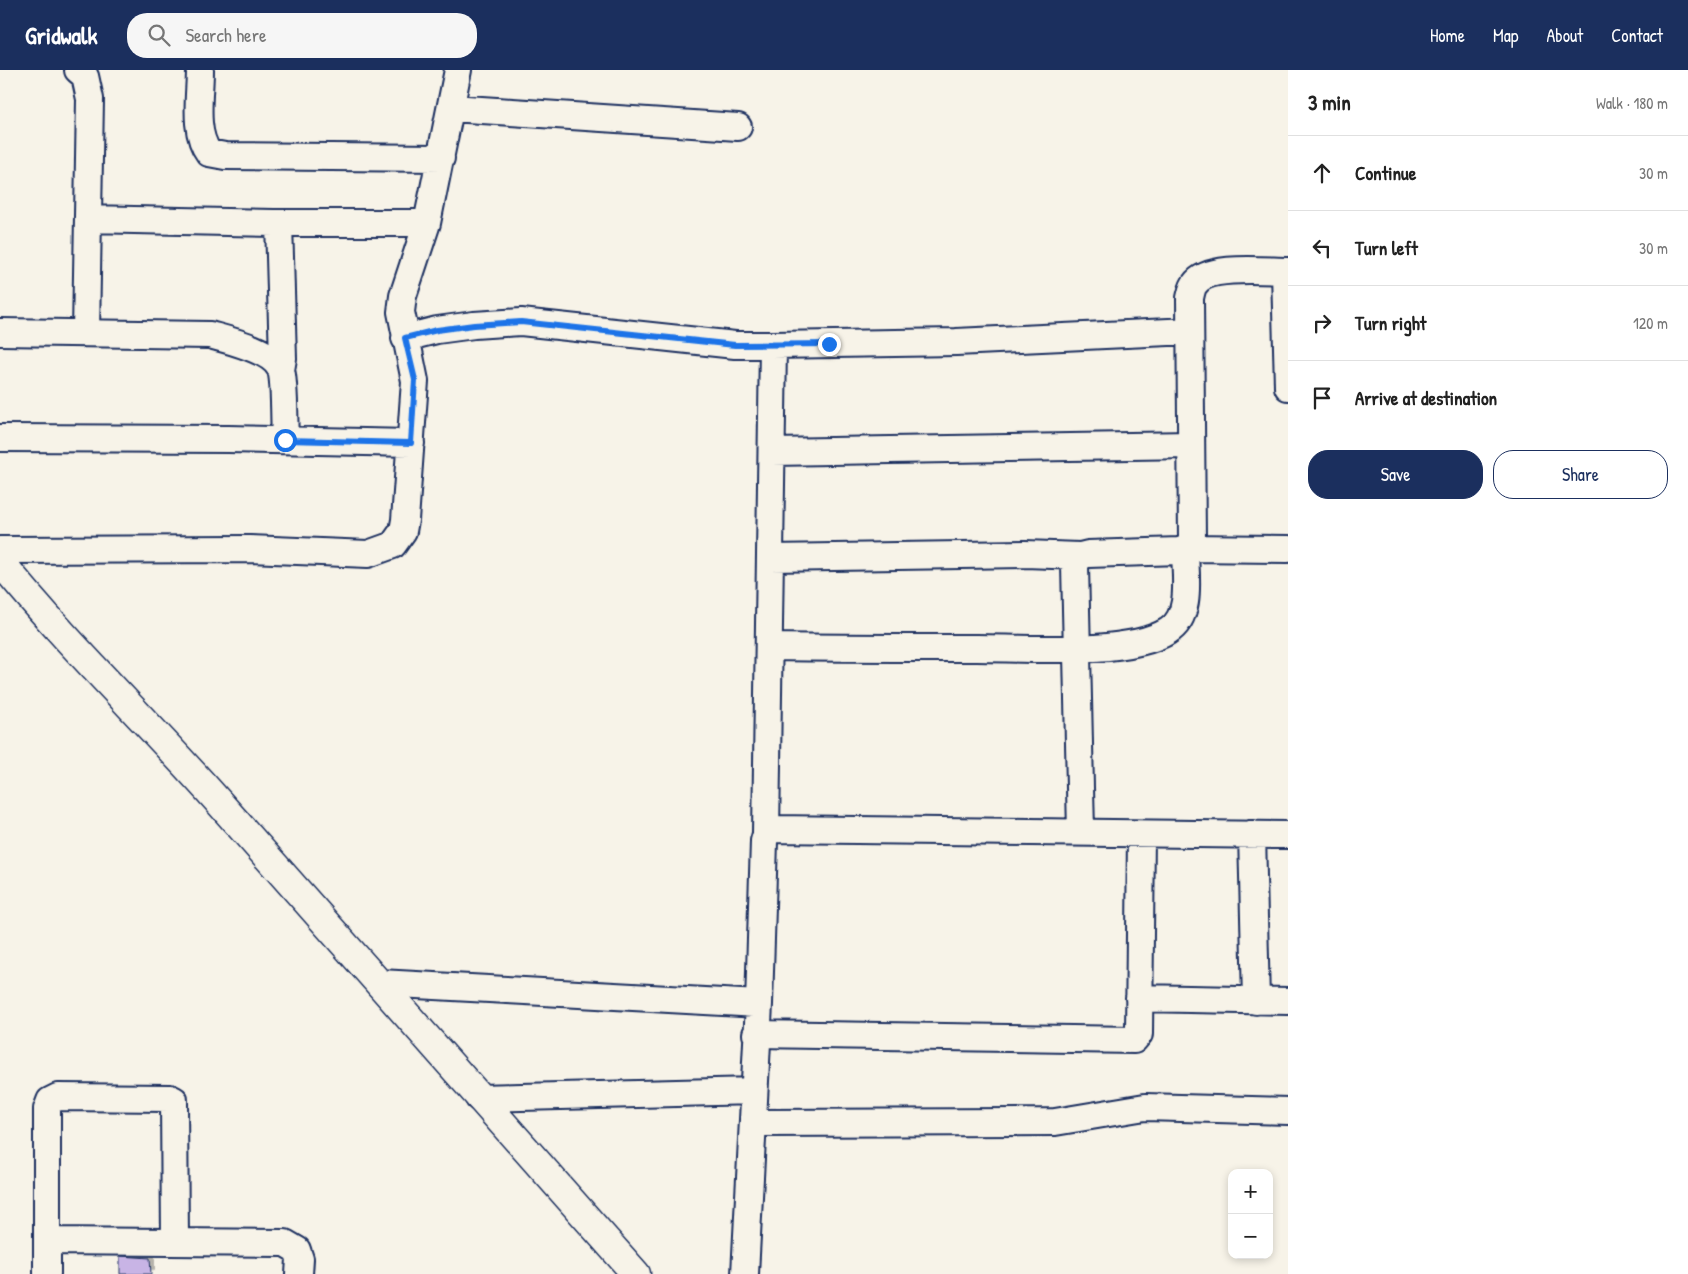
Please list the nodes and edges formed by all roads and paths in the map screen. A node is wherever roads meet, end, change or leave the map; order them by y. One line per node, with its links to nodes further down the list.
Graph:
1 (78, 70): 7 (street)
2 (200, 70): 6 (street)
3 (458, 70): 4 (street)
4 (450, 108): 5 (street); 6 (street)
5 (738, 127)
6 (441, 158): 8 (street)
7 (88, 218): 9 (street); 13 (street)
8 (428, 222): 9 (street); 14 (street)
9 (278, 223): 16 (street)
10 (1287, 271): 12 (street); 17 (street)
11 (0, 332): 13 (street)
12 (1190, 332): 15 (street); 21 (street)
13 (86, 333): 16 (street)
14 (405, 338): 15 (street); 20 (street)
15 (773, 345): 22 (street)
16 (281, 370): 19 (street)
17 (1288, 387)
18 (0, 438): 19 (street)
19 (285, 440): 20 (street)
20 (411, 443): 25 (street)
21 (1191, 445): 22 (street); 23 (street)
22 (772, 452): 27 (street)
23 (1187, 549): 24 (street); 26 (street); 30 (street)
24 (1288, 549)
25 (0, 550)
26 (1080, 556): 27 (street); 30 (street)
27 (771, 558): 29 (street)
28 (0, 561): 36 (street)
29 (769, 647): 30 (street); 32 (street)
30 (1077, 648): 31 (street)
31 (1081, 832): 32 (street); 33 (street)
32 (766, 834): 40 (street)
33 (1141, 834): 34 (street); 37 (street)
34 (1252, 834): 35 (street); 38 (street)
35 (1288, 835)
36 (380, 983): 40 (street); 43 (street)
37 (1139, 998): 38 (street); 41 (street)
38 (1256, 1001): 39 (street)
39 (1288, 1001)
40 (759, 1004): 41 (street)
41 (756, 1034): 42 (street)
42 (754, 1091): 43 (street); 45 (street)
43 (479, 1098): 50 (street)
44 (1288, 1111): 45 (street)
45 (753, 1123): 51 (street)
46 (47, 1241): 47 (street); 47 (street); 48 (street)
47 (175, 1242): 49 (street)
48 (47, 1274)
49 (299, 1274)
50 (636, 1274)
51 (746, 1274)

